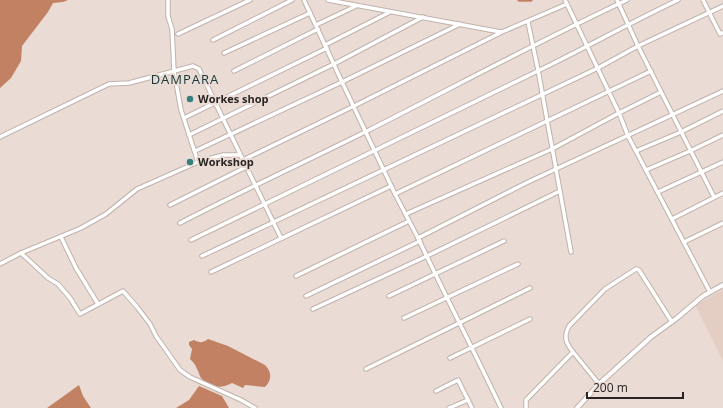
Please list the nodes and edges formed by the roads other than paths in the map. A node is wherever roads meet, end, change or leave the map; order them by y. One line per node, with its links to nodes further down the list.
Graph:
1 (168, 0): 36 (street)
2 (250, 0): 26 (street)
3 (292, 0): 27 (street)
4 (304, 0): 16 (street)
5 (328, 0): 12 (street)
6 (564, 0): 11 (street)
7 (627, 0): 10 (street)
8 (678, 0): 21 (street)
9 (703, 0): 15 (street)
10 (618, 2): 20 (street); 21 (street)
11 (567, 4): 18 (street); 20 (street)
12 (357, 5): 14 (street); 22 (street)
13 (723, 6): 15 (street)
14 (391, 11): 17 (street); 28 (street)
15 (709, 12): 25 (street); 31 (street)
16 (310, 13): 22 (street); 32 (street)
17 (423, 17): 19 (street); 33 (street)
18 (528, 22): 24 (street); 29 (street)
19 (460, 24): 24 (street); 39 (street)
20 (576, 24): 29 (street); 30 (street)
21 (628, 24): 30 (street); 31 (street)
22 (316, 25): 23 (street)
23 (318, 29): 28 (street); 37 (street)
24 (502, 32): 45 (street)
25 (723, 33)
26 (178, 34)
27 (213, 40)
28 (326, 46): 33 (street); 44 (street)
29 (533, 46): 35 (street); 52 (street)
30 (587, 46): 34 (street); 35 (street)
31 (638, 46): 34 (street); 38 (street)
32 (224, 53)
33 (334, 64): 39 (street); 50 (street)
34 (598, 68): 40 (street); 43 (street)
35 (538, 70): 43 (street); 61 (street)
36 (174, 71): 44 (street); 49 (street); 58 (street)
37 (234, 71)
38 (651, 71): 40 (street); 42 (street)
39 (342, 82): 45 (street); 55 (street)
40 (609, 91): 47 (street); 51 (street)
41 (723, 91): 48 (street)
42 (662, 92): 47 (street); 48 (street)
43 (543, 94): 51 (street); 70 (street)
44 (214, 102): 49 (street); 50 (street)
45 (354, 106): 52 (street); 65 (street)
46 (723, 111): 53 (street)
47 (619, 113): 57 (street); 59 (street)
48 (673, 114): 53 (street); 57 (street)
49 (184, 118): 54 (street)
50 (222, 118): 54 (street); 55 (street)
51 (547, 121): 59 (street); 78 (street)
52 (366, 132): 61 (street); 73 (street)
53 (681, 132): 62 (street); 63 (street)
54 (190, 135): 60 (street)
55 (230, 135): 60 (street); 64 (street)
56 (723, 135): 63 (street)
57 (628, 136): 62 (street); 69 (street)
58 (0, 137)
59 (552, 148): 69 (street); 82 (street)
60 (195, 151): 66 (street)
61 (375, 151): 70 (street); 81 (street)
62 (636, 151): 71 (street)
63 (690, 151): 71 (street); 72 (street)
64 (240, 155): 65 (street); 66 (street)
65 (243, 160): 68 (street)
66 (198, 162): 88 (street)
67 (723, 162): 72 (street)
68 (246, 167): 73 (street); 80 (street)
69 (556, 169): 75 (street); 90 (street)
70 (384, 170): 74 (street); 85 (street)
71 (646, 170): 76 (street)
72 (701, 172): 76 (street); 79 (street)
73 (255, 185): 81 (street); 86 (street)
74 (391, 186): 78 (street); 89 (street)
75 (560, 191): 94 (street); 97 (street)
76 (658, 192): 83 (street)
77 (723, 193): 79 (street)
78 (395, 194): 82 (street)
79 (714, 197): 83 (street)
80 (170, 205)
81 (264, 205): 85 (street); 91 (street)
82 (406, 214): 84 (street)
83 (672, 219): 93 (street)
84 (409, 221): 90 (street); 102 (street)
85 (273, 222): 89 (street); 96 (street)
86 (180, 223)
87 (723, 223): 93 (street)
88 (61, 237): 95 (street); 109 (street)
89 (281, 238): 100 (street)
90 (419, 239): 97 (street); 106 (street)
91 (191, 240)
92 (504, 241): 101 (street)
93 (684, 242): 105 (street)
94 (571, 252)
95 (20, 253): 98 (street); 109 (street)
96 (202, 256)
97 (427, 256): 101 (street); 110 (street)
98 (0, 264)
99 (518, 264): 108 (street)
100 (211, 272)
101 (436, 274): 107 (street); 108 (street)
102 (296, 276)
103 (723, 285): 105 (street)
104 (530, 288): 114 (street)
105 (710, 292): 113 (street)
106 (306, 296)
107 (389, 296)
108 (447, 298): 111 (street); 114 (street)
109 (98, 304): 122 (street)
110 (313, 309)
111 (404, 318)
112 (530, 319): 115 (street)
113 (672, 322): 116 (street); 119 (street)
114 (459, 323): 115 (street); 118 (street)
115 (473, 348): 117 (street); 125 (street)
116 (573, 352): 119 (street); 126 (street)
117 (450, 358)
118 (366, 369)
119 (599, 384): 127 (street)
120 (436, 391): 121 (street)
121 (468, 400): 123 (street); 124 (street)
122 (255, 408)
123 (449, 408)
124 (472, 408)
125 (501, 408)
126 (526, 408)
127 (577, 408)

